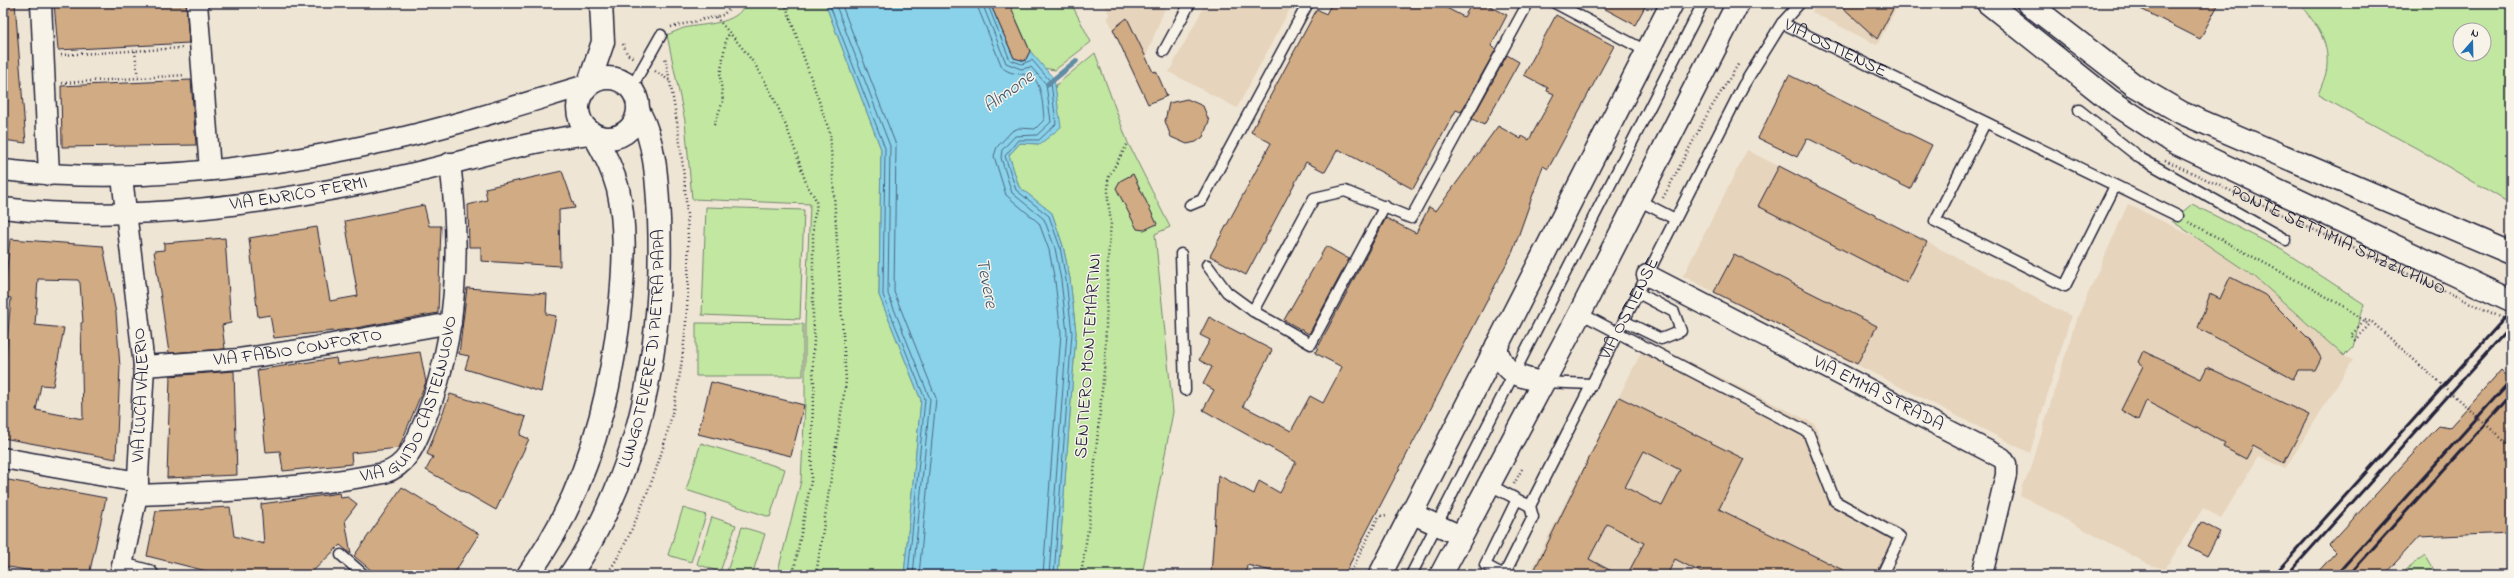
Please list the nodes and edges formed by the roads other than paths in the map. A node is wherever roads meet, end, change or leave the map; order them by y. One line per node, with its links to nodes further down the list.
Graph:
1 (41, 3): 28 (street)
2 (197, 3): 27 (street)
3 (601, 3): 16 (main road)
4 (1190, 3): 17 (lane)
5 (1308, 3): 32 (lane)
6 (1528, 3): 33 (lane)
7 (1555, 3): 18 (lane)
8 (1672, 3): 18 (main road)
9 (1703, 3): 51 (lane)
10 (1738, 3): 31 (main road)
11 (1800, 3): 14 (lane)
12 (1988, 3): 43 (main road, PONTE SETTIMIA SPIZZICHINO)
13 (2028, 3): 39 (main road)
14 (1782, 23): 23 (lane, VIA OSTIENSE); 37 (lane, VIA OSTIENSE)
15 (662, 35): 20 (lane)
16 (613, 42): 19 (main road); 20 (main road)
17 (1164, 51)
18 (1648, 52): 49 (main road)
19 (588, 84): 20 (main road); 24 (main road); 27 (street, VIA ENRICO FERMI)
20 (624, 84): 22 (main road)
21 (2079, 110): 38 (lane)
22 (639, 112): 24 (main road); 68 (main road, LUNGOTEVERE DI PIETRA PAPA)
23 (1985, 123): 30 (lane, VIA OSTIENSE); 30 (lane)
24 (593, 136): 25 (street, VIA ENRICO FERMI); 67 (main road, LUNGOTEVERE DI PIETRA PAPA)
25 (450, 163): 35 (street, VIA ENRICO FERMI); 47 (street, VIA GUIDO CASTELNUOVO)
26 (3, 170): 28 (street, VIA ENRICO FERMI)
27 (210, 170): 29 (street, VIA ENRICO FERMI)
28 (48, 175): 29 (street, VIA ENRICO FERMI)
29 (122, 177): 35 (street, VIA LUCA VALERIO)
30 (2115, 186): 36 (lane)
31 (1638, 200): 37 (lane); 45 (main road)
32 (1190, 205)
33 (1385, 206): 44 (lane); 44 (lane)
34 (3, 208): 35 (street, VIA ENRICO FERMI)
35 (125, 215): 50 (street, VIA LUCA VALERIO)
36 (2178, 216)
37 (1675, 219): 42 (lane, VIA OSTIENSE)
38 (2286, 240)
39 (2511, 253)
40 (1181, 254): 54 (lane)
41 (1207, 265): 44 (lane)
42 (1642, 284): 46 (lane, VIA OSTIENSE); 46 (lane); 74 (street, VIA EMMA STRADA)
43 (2511, 301)
44 (1253, 311)
45 (1580, 313): 48 (lane); 52 (main road)
46 (1624, 321): 48 (lane, VIA OSTIENSE)
47 (451, 323): 50 (street, VIA FABIO CONFORTO); 57 (street, VIA GUIDO CASTELNUOVO)
48 (1618, 333): 53 (lane, VIA OSTIENSE); 73 (lane)
49 (1496, 345): 51 (street); 60 (main road)
50 (144, 366): 57 (street, VIA LUCA VALERIO)
51 (1514, 374): 52 (street); 61 (lane)
52 (1543, 382): 53 (lane); 56 (main road)
53 (1592, 384): 59 (lane, VIA OSTIENSE)
54 (1185, 390)
55 (3, 458): 57 (street, VIA GUIDO CASTELNUOVO)
56 (1488, 484): 58 (lane); 62 (main road)
57 (138, 489): 64 (street, VIA LUCA VALERIO)
58 (1517, 500): 59 (lane); 72 (lane)
59 (1530, 506): 72 (lane)
60 (1411, 513): 61 (street); 69 (main road)
61 (1436, 525): 62 (street); 70 (lane)
62 (1461, 536): 71 (main road)
63 (342, 555): 66 (lane)
64 (121, 571): 65 (street)
65 (148, 575)
66 (364, 575)
67 (528, 575)
68 (570, 575)
69 (1380, 575)
70 (1411, 575)
71 (1441, 575)
72 (1504, 575)
73 (1882, 575)
74 (1982, 575)

